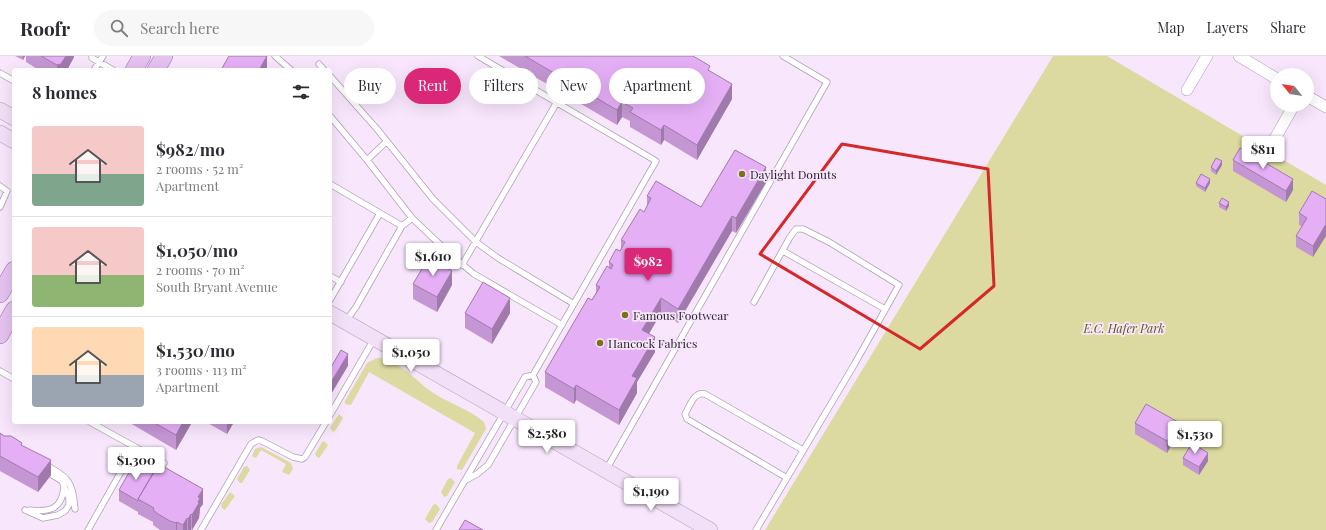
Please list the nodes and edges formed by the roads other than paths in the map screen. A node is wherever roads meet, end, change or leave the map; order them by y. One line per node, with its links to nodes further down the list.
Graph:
1 (92, 56): 10 (lane)
2 (103, 56): 10 (lane)
3 (142, 56): 14 (main road)
4 (164, 56): 15 (main road)
5 (275, 56): 16 (lane)
6 (478, 56): 23 (lane)
7 (783, 56): 68 (lane)
8 (1207, 56): 22 (street)
9 (1239, 56): 19 (street)
10 (99, 62): 12 (lane); 13 (lane)
11 (319, 64): 17 (lane)
12 (95, 68)
13 (110, 68)
14 (135, 68)
15 (157, 68)
16 (288, 68)
17 (322, 68)
18 (0, 73): 21 (lane)
19 (1270, 75)
20 (332, 78): 32 (lane)
21 (12, 80)
22 (1187, 90)
23 (546, 96)
24 (1314, 100): 27 (street)
25 (556, 104): 41 (lane)
26 (560, 104): 50 (lane)
27 (1326, 107)
28 (1290, 112): 33 (street)
29 (332, 118): 34 (lane)
30 (0, 132): 31 (main road)
31 (12, 140)
32 (386, 142): 34 (lane); 41 (lane)
33 (1273, 142)
34 (367, 160): 39 (lane)
35 (332, 185): 38 (lane)
36 (0, 186): 37 (lane)
37 (0, 207)
38 (380, 213): 40 (lane); 46 (lane)
39 (412, 218): 40 (lane); 43 (lane)
40 (402, 226): 54 (lane)
41 (476, 242): 43 (lane); 50 (lane)
42 (783, 251): 49 (lane); 51 (lane); 51 (lane)
43 (462, 265): 55 (lane)
44 (12, 273): 47 (main road)
45 (332, 277): 46 (lane)
46 (340, 282): 48 (lane)
47 (0, 294)
48 (332, 296)
49 (754, 302)
50 (574, 304): 55 (lane)
51 (886, 309): 66 (lane)
52 (12, 314): 56 (main road)
53 (332, 314): 54 (main road)
54 (346, 321): 57 (main road)
55 (562, 325): 59 (lane)
56 (0, 335)
57 (375, 337): 61 (lane); 62 (main road)
58 (0, 371): 60 (lane)
59 (533, 375): 62 (lane); 62 (lane)
60 (12, 378)
61 (332, 412)
62 (509, 415): 68 (main road); 70 (lane); 70 (lane)
63 (94, 424): 65 (lane)
64 (325, 424): 74 (lane)
65 (135, 447): 67 (lane); 73 (lane)
66 (803, 450): 69 (lane); 69 (lane)
67 (164, 464)
68 (605, 471): 76 (main road)
69 (786, 478): 77 (lane)
70 (465, 480): 75 (lane)
71 (65, 486): 71 (lane); 72 (lane)
72 (75, 509)
73 (88, 530)
74 (201, 530)
75 (436, 530)
76 (710, 530)
77 (756, 530)

